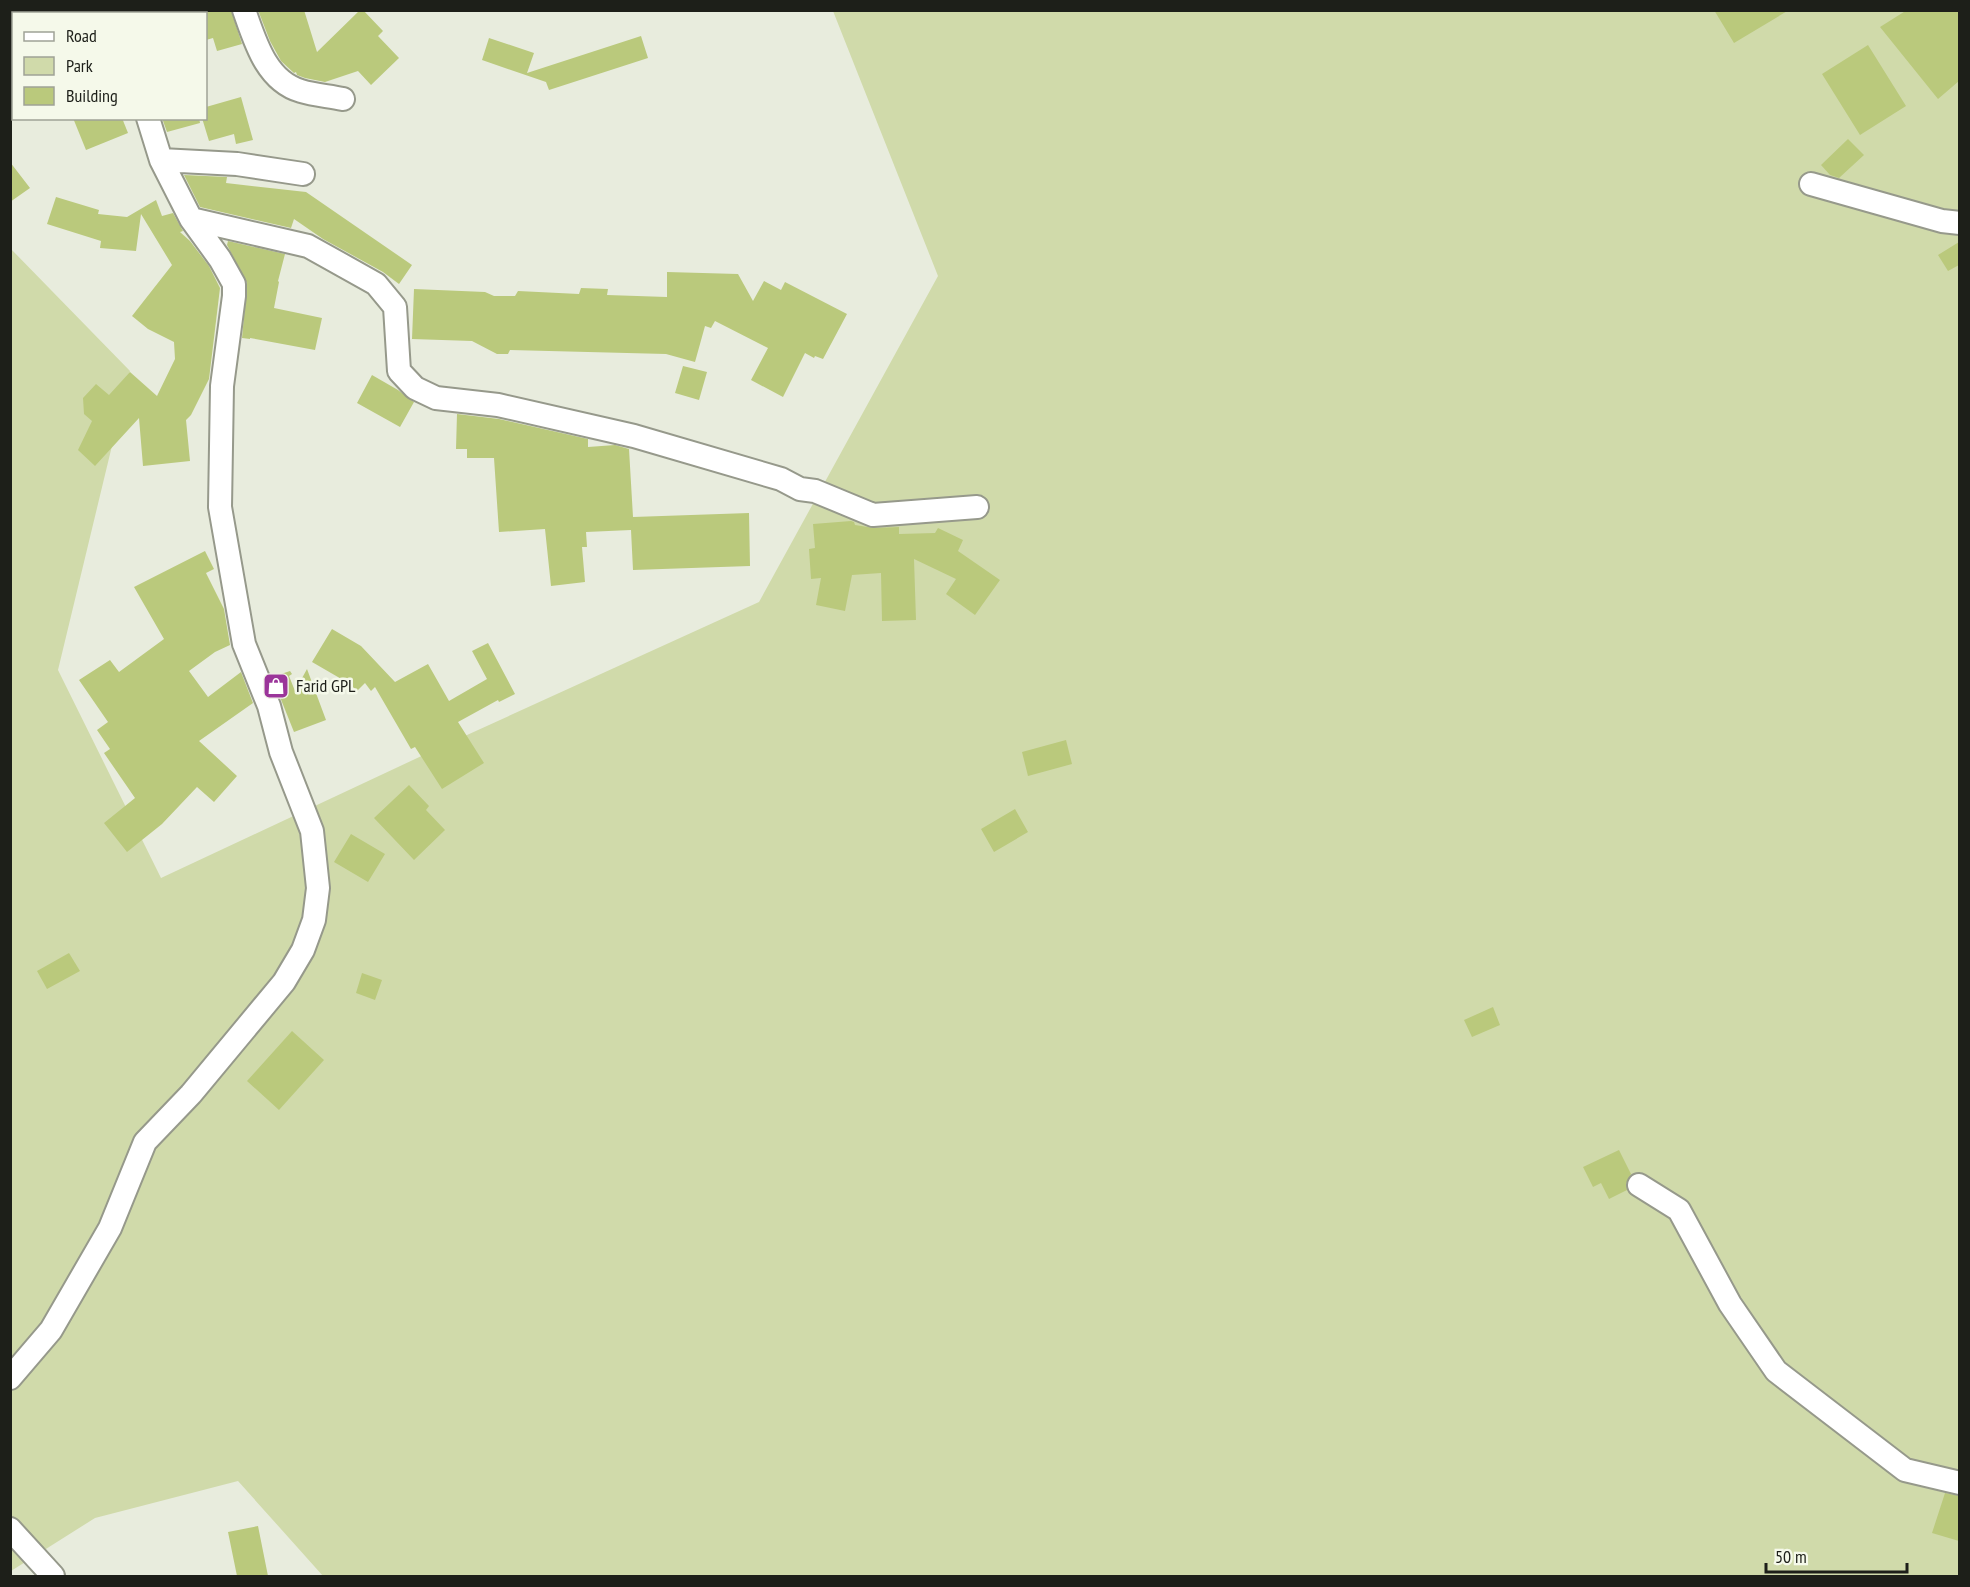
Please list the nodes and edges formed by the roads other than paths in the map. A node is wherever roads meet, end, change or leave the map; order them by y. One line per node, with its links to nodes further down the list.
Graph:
1 (244, 10): 2 (street)
2 (343, 99)
3 (149, 120): 4 (street)
4 (161, 160): 5 (street); 7 (street)
5 (303, 174)
6 (1810, 184): 8 (street)
7 (191, 219): 9 (street); 11 (street)
8 (1959, 223)
9 (977, 507)
10 (1639, 1185): 12 (street)
11 (10, 1378)
12 (1959, 1483)
13 (10, 1529): 14 (street)
14 (53, 1576)

